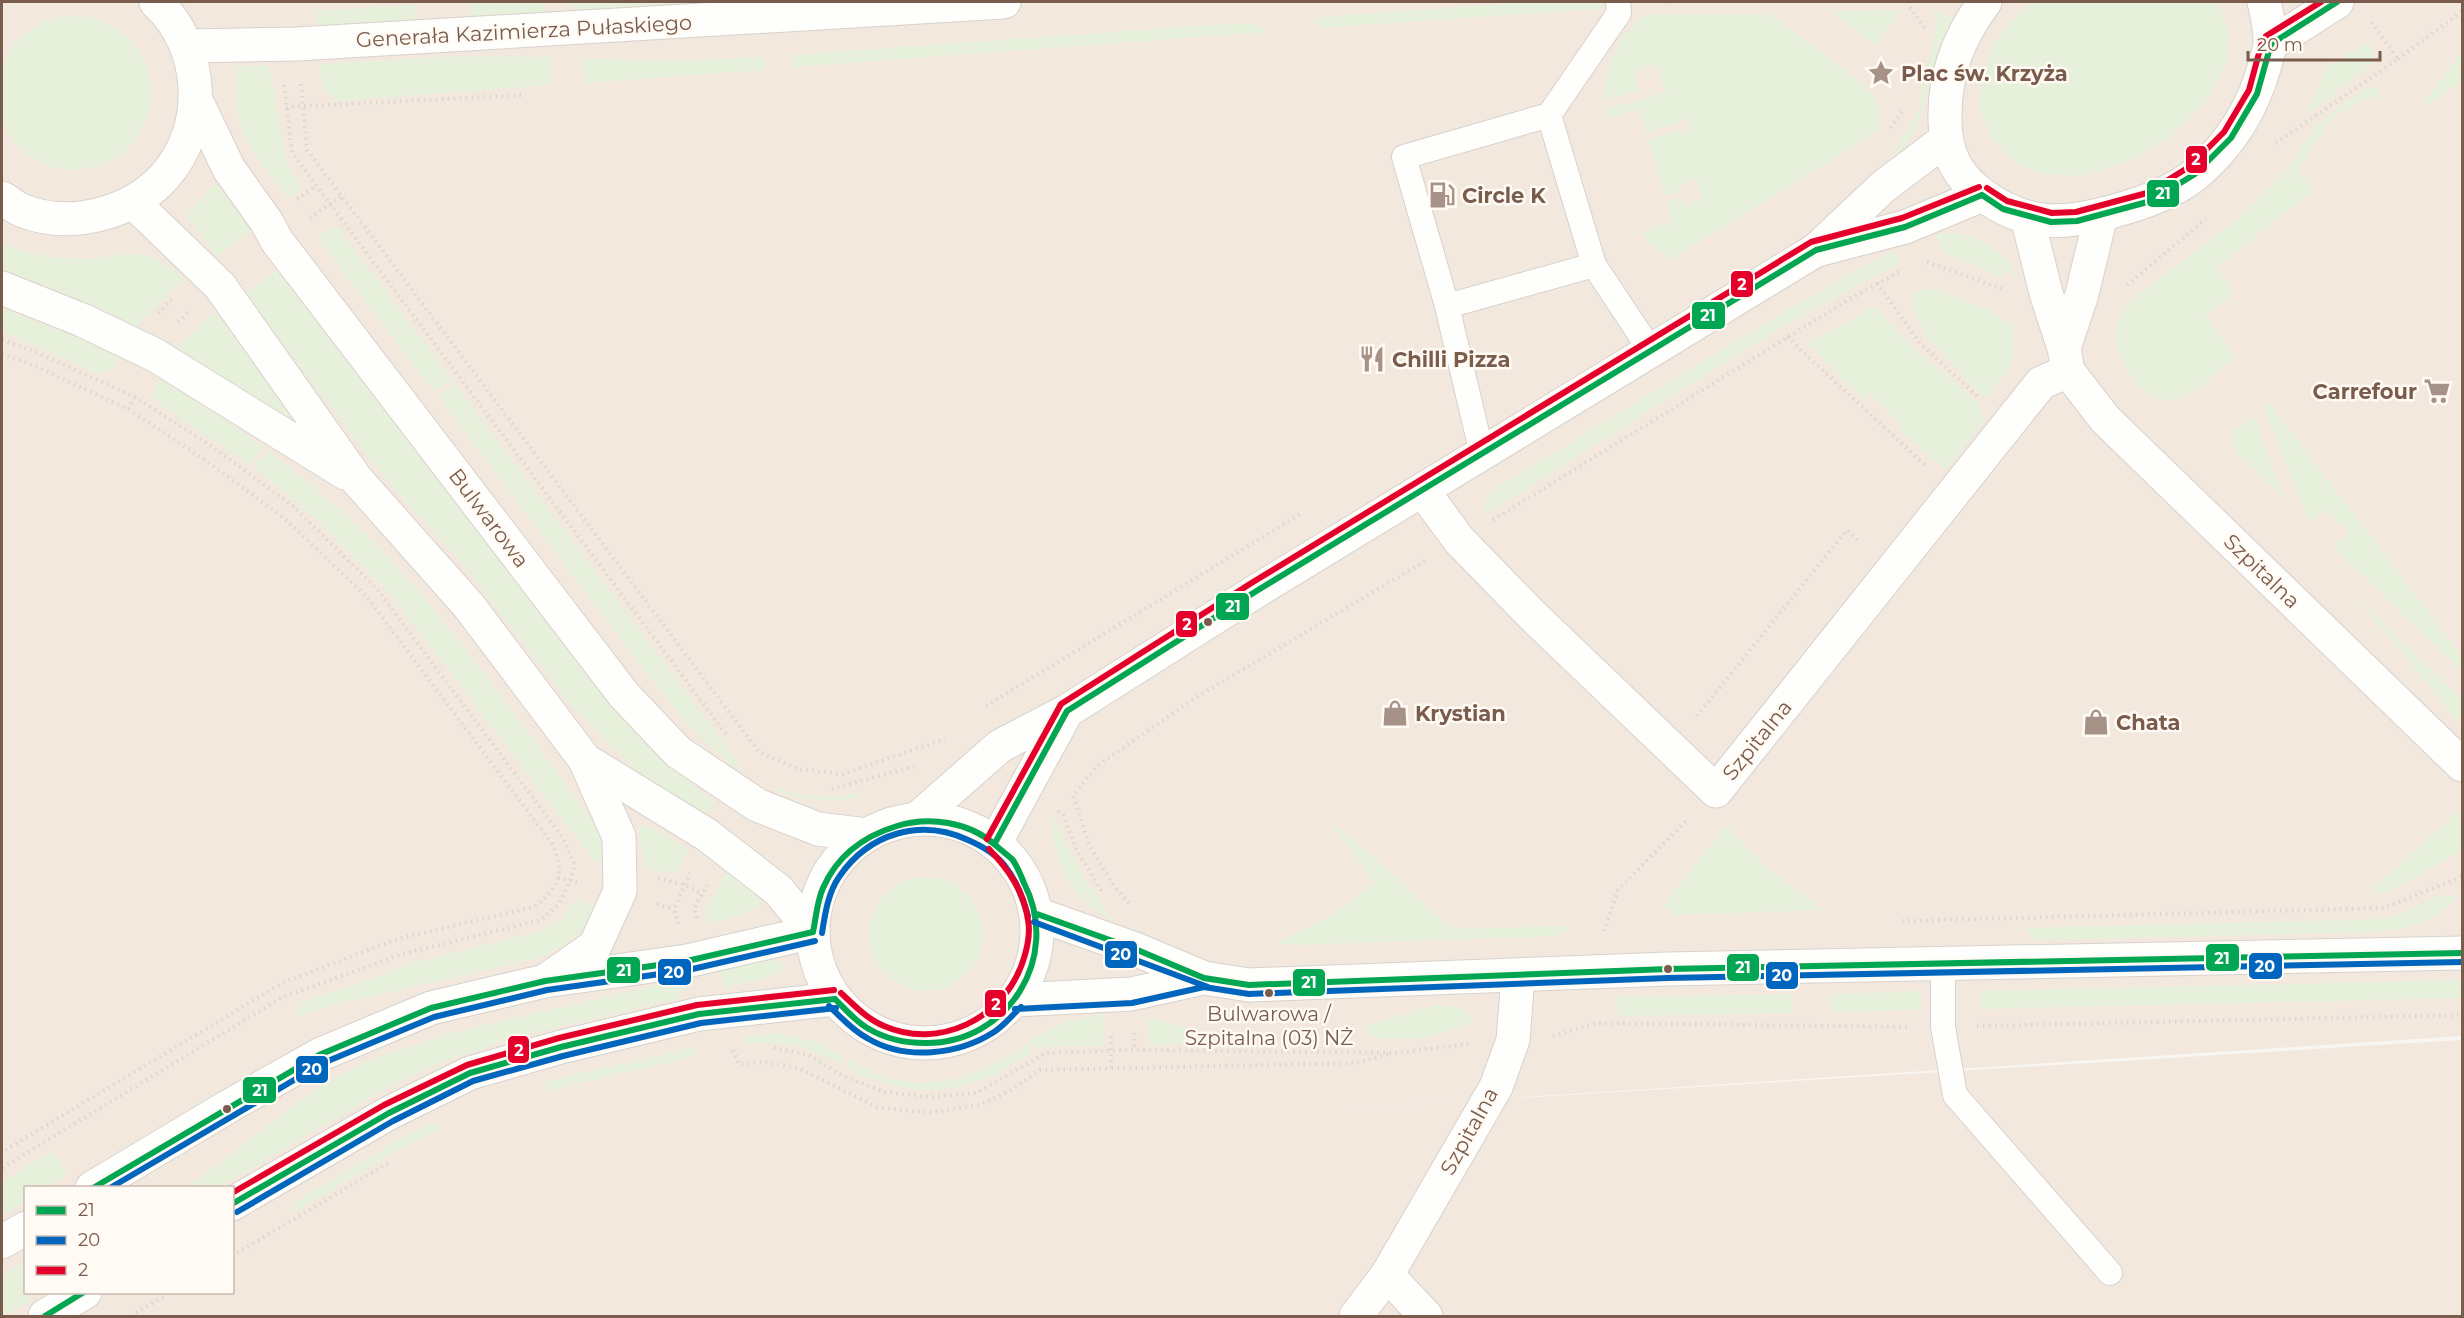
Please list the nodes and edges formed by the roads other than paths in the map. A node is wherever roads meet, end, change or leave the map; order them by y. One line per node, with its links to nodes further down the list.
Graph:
1 (1004, 2): 8 (street, Generała Kazimierza Pułaskiego)
2 (1618, 2): 10 (lane)
3 (1985, 2): 11 (street)
4 (2264, 2): 7 (street)
5 (2337, 2): 7 (street)
6 (164, 5): 8 (street)
7 (2271, 44): 15 (street)
8 (188, 46): 9 (street)
9 (196, 100): 14 (street); 30 (street, Bulwarowa)
10 (1549, 115): 18 (lane); 20 (lane)
11 (1945, 140): 12 (street); 17 (street)
12 (1982, 195): 16 (street); 17 (street)
13 (2, 198): 14 (street)
14 (133, 202): 24 (street)
15 (2101, 215): 16 (street); 22 (street)
16 (2027, 217): 22 (street, Szpitalna)
17 (1816, 250): 21 (street)
18 (1594, 265): 20 (lane); 21 (lane)
19 (2, 288): 24 (street)
20 (1447, 306): 23 (lane)
21 (1651, 351): 23 (street)
22 (2066, 359): 25 (street, Szpitalna); 28 (street, Szpitalna)
23 (1482, 454): 25 (street)
24 (357, 480): 27 (street)
25 (1423, 491): 26 (street)
26 (1067, 711): 29 (street); 31 (street)
27 (585, 759): 33 (street); 38 (street)
28 (2463, 765)
29 (917, 819): 30 (street); 31 (street)
30 (867, 835): 33 (street)
31 (995, 843): 32 (street)
32 (1037, 914): 37 (street); 40 (street)
33 (813, 932): 38 (street); 39 (street)
34 (2460, 950): 35 (street)
35 (1943, 962): 36 (street); 45 (lane)
36 (1518, 976): 37 (street); 46 (street, Szpitalna)
37 (1204, 978): 40 (street)
38 (545, 981): 41 (street)
39 (835, 999): 40 (street); 42 (street)
40 (1015, 1000)
41 (96, 1186)
42 (234, 1203)
43 (24, 1229): 44 (street)
44 (2, 1242)
45 (2110, 1274)
46 (1387, 1275): 47 (street, Szpitalna); 48 (street)
47 (1356, 1317)
48 (1426, 1317)

